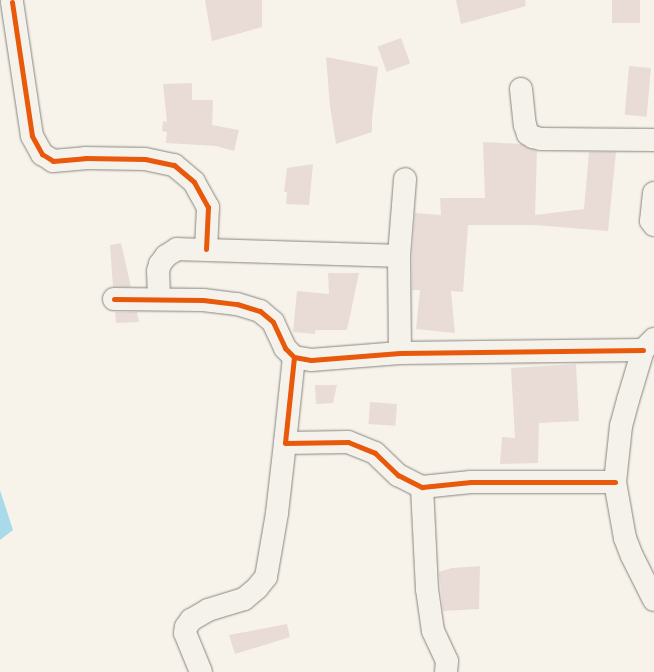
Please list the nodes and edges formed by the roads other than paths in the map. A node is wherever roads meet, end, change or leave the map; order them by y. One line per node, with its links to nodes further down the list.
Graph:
1 (12, 2): 7 (street)
2 (521, 88): 3 (street)
3 (654, 140)
4 (405, 179): 8 (street)
5 (654, 193): 6 (street)
6 (654, 225)
7 (206, 249): 8 (street); 9 (street)
8 (398, 256): 12 (street)
9 (159, 298): 10 (street); 13 (street)
10 (114, 299)
11 (649, 345): 12 (street); 15 (street)
12 (400, 353): 13 (street)
13 (294, 357): 14 (street)
14 (285, 443): 16 (street); 18 (street)
15 (615, 482): 16 (street); 17 (street)
16 (422, 487): 19 (street)
17 (654, 600)
18 (201, 672)
19 (446, 672)

